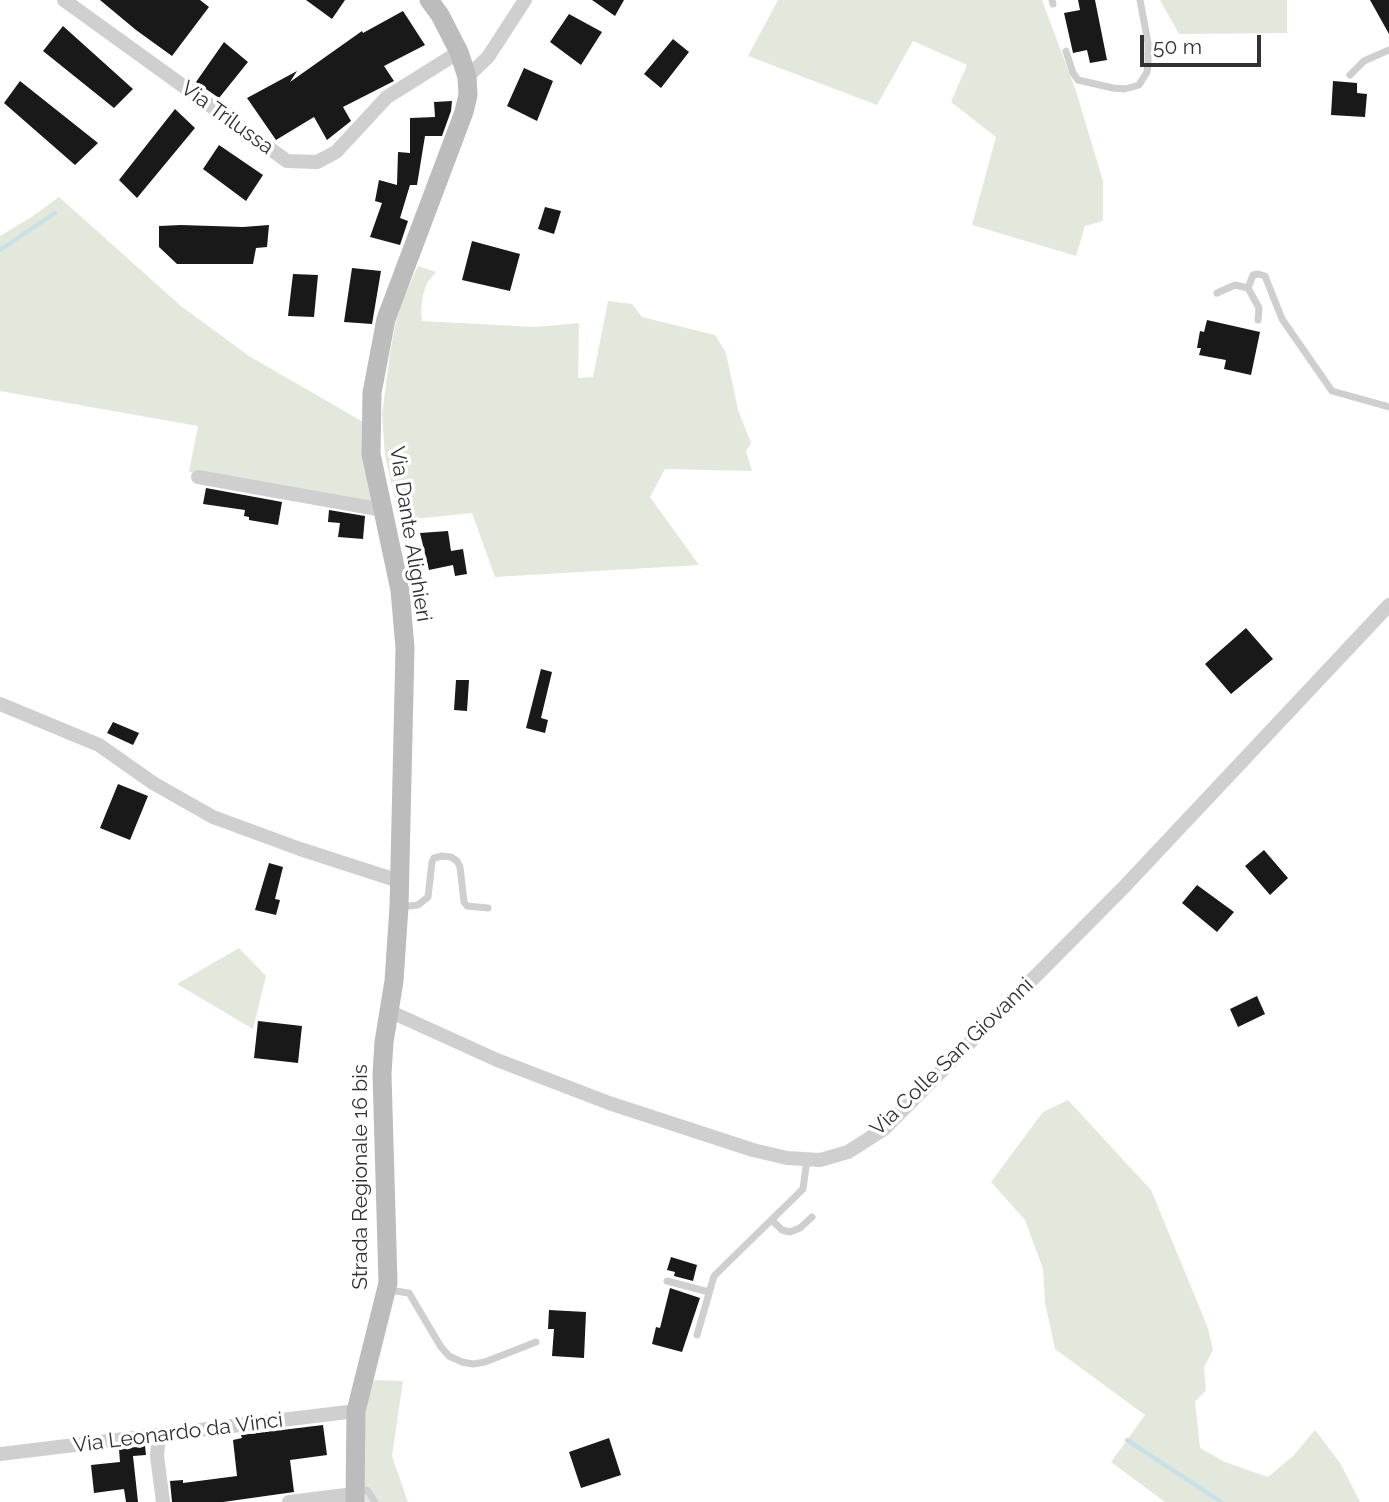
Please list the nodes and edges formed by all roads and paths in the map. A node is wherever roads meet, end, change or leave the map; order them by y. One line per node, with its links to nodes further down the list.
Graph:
1 (64, 0): 7 (street, Via Trilussa)
2 (429, 0): 7 (main road, Via Dante Alighieri)
3 (525, 0): 9 (street)
4 (1140, 0): 6 (lane)
5 (1389, 50): 8 (lane)
6 (1066, 51)
7 (459, 52): 9 (main road, Via Dante Alighieri)
8 (1350, 75)
9 (467, 78): 15 (main road, Via Dante Alighieri)
10 (1248, 288): 11 (lane); 12 (lane); 13 (lane)
11 (1217, 293)
12 (1258, 320)
13 (1389, 407)
14 (198, 477): 15 (street)
15 (383, 510): 18 (main road, Via Dante Alighieri)
16 (1389, 605): 23 (street, Via Colle San Giovanni)
17 (0, 704): 19 (street)
18 (399, 849): 19 (main road, Strada Regionale 16 bis)
19 (399, 881): 20 (main road, Strada Regionale 16 bis)
20 (399, 907): 21 (lane); 22 (main road, Strada Regionale 16 bis)
21 (488, 908)
22 (388, 1011): 23 (street, Via Colle San Giovanni); 27 (main road, Strada Regionale 16 bis)
23 (807, 1159): 25 (lane)
24 (812, 1217): 25 (lane)
25 (772, 1220): 28 (lane)
26 (667, 1281): 28 (lane)
27 (387, 1289): 30 (lane); 31 (main road, Strada Regionale 16 bis)
28 (709, 1292): 29 (lane)
29 (697, 1335)
30 (536, 1342)
31 (356, 1411): 32 (street, Via Leonardo da Vinci); 34 (main road, Strada Regionale 16 bis)
32 (159, 1435): 33 (street, Via Leonardo da Vinci); 35 (street)
33 (0, 1454)
34 (355, 1498): 36 (street); 37 (lane)
35 (163, 1502)
36 (289, 1502)
37 (375, 1502)

